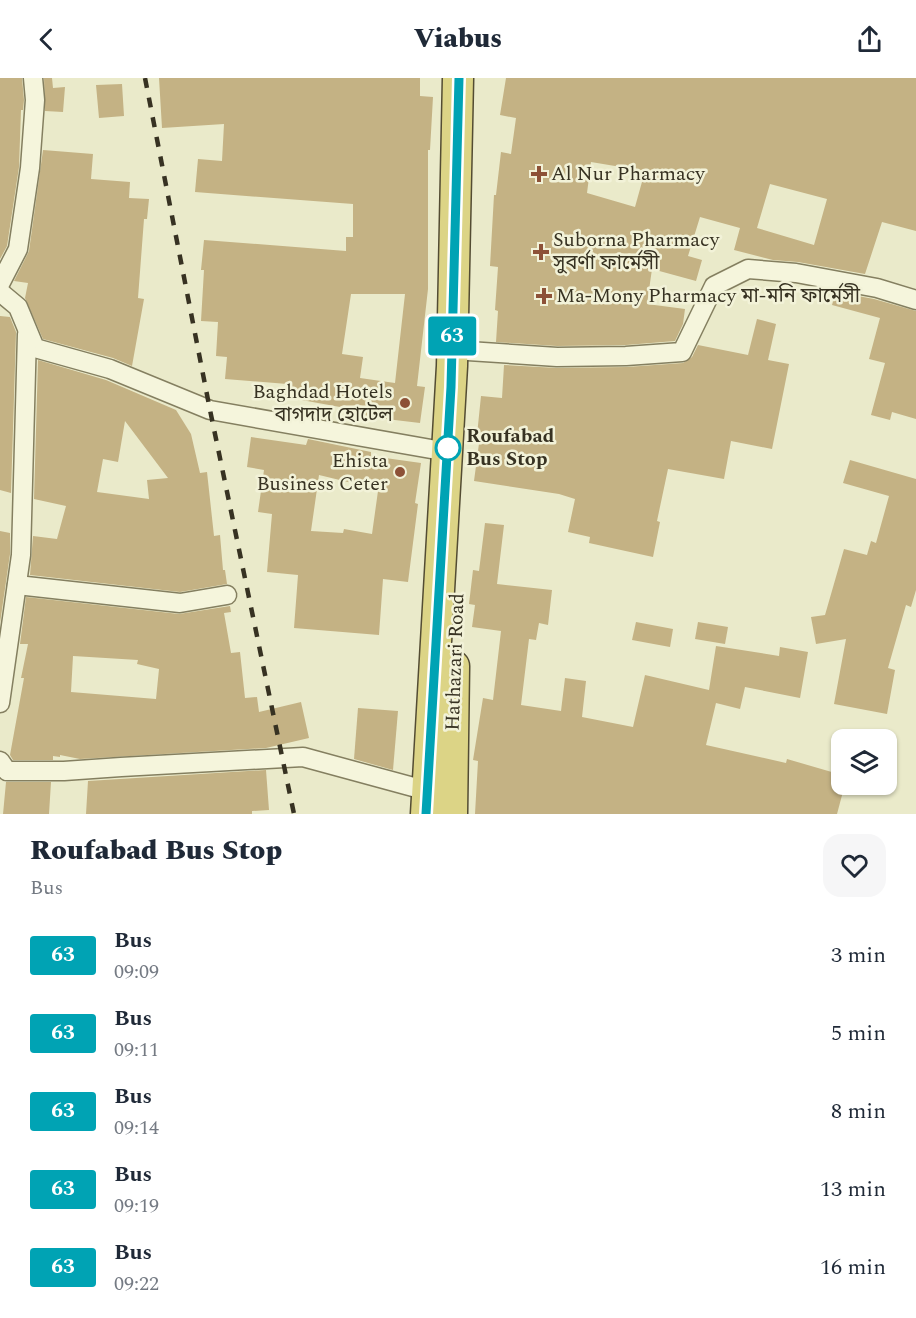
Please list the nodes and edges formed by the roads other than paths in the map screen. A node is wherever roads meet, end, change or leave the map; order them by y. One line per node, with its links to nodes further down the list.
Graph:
1 (33, 78): 4 (street)
2 (459, 78): 9 (highway, Hathazari Road)
3 (477, 78): 8 (highway, Hathazari Road)
4 (0, 284)
5 (0, 292): 7 (street)
6 (916, 300): 8 (street)
7 (27, 328): 9 (street); 10 (street)
8 (468, 351): 15 (highway, Hathazari Road)
9 (448, 452): 14 (highway, Hathazari Road)
10 (17, 585): 11 (street); 12 (street)
11 (227, 595)
12 (0, 703)
13 (0, 761): 14 (street)
14 (427, 803)
15 (452, 814)

